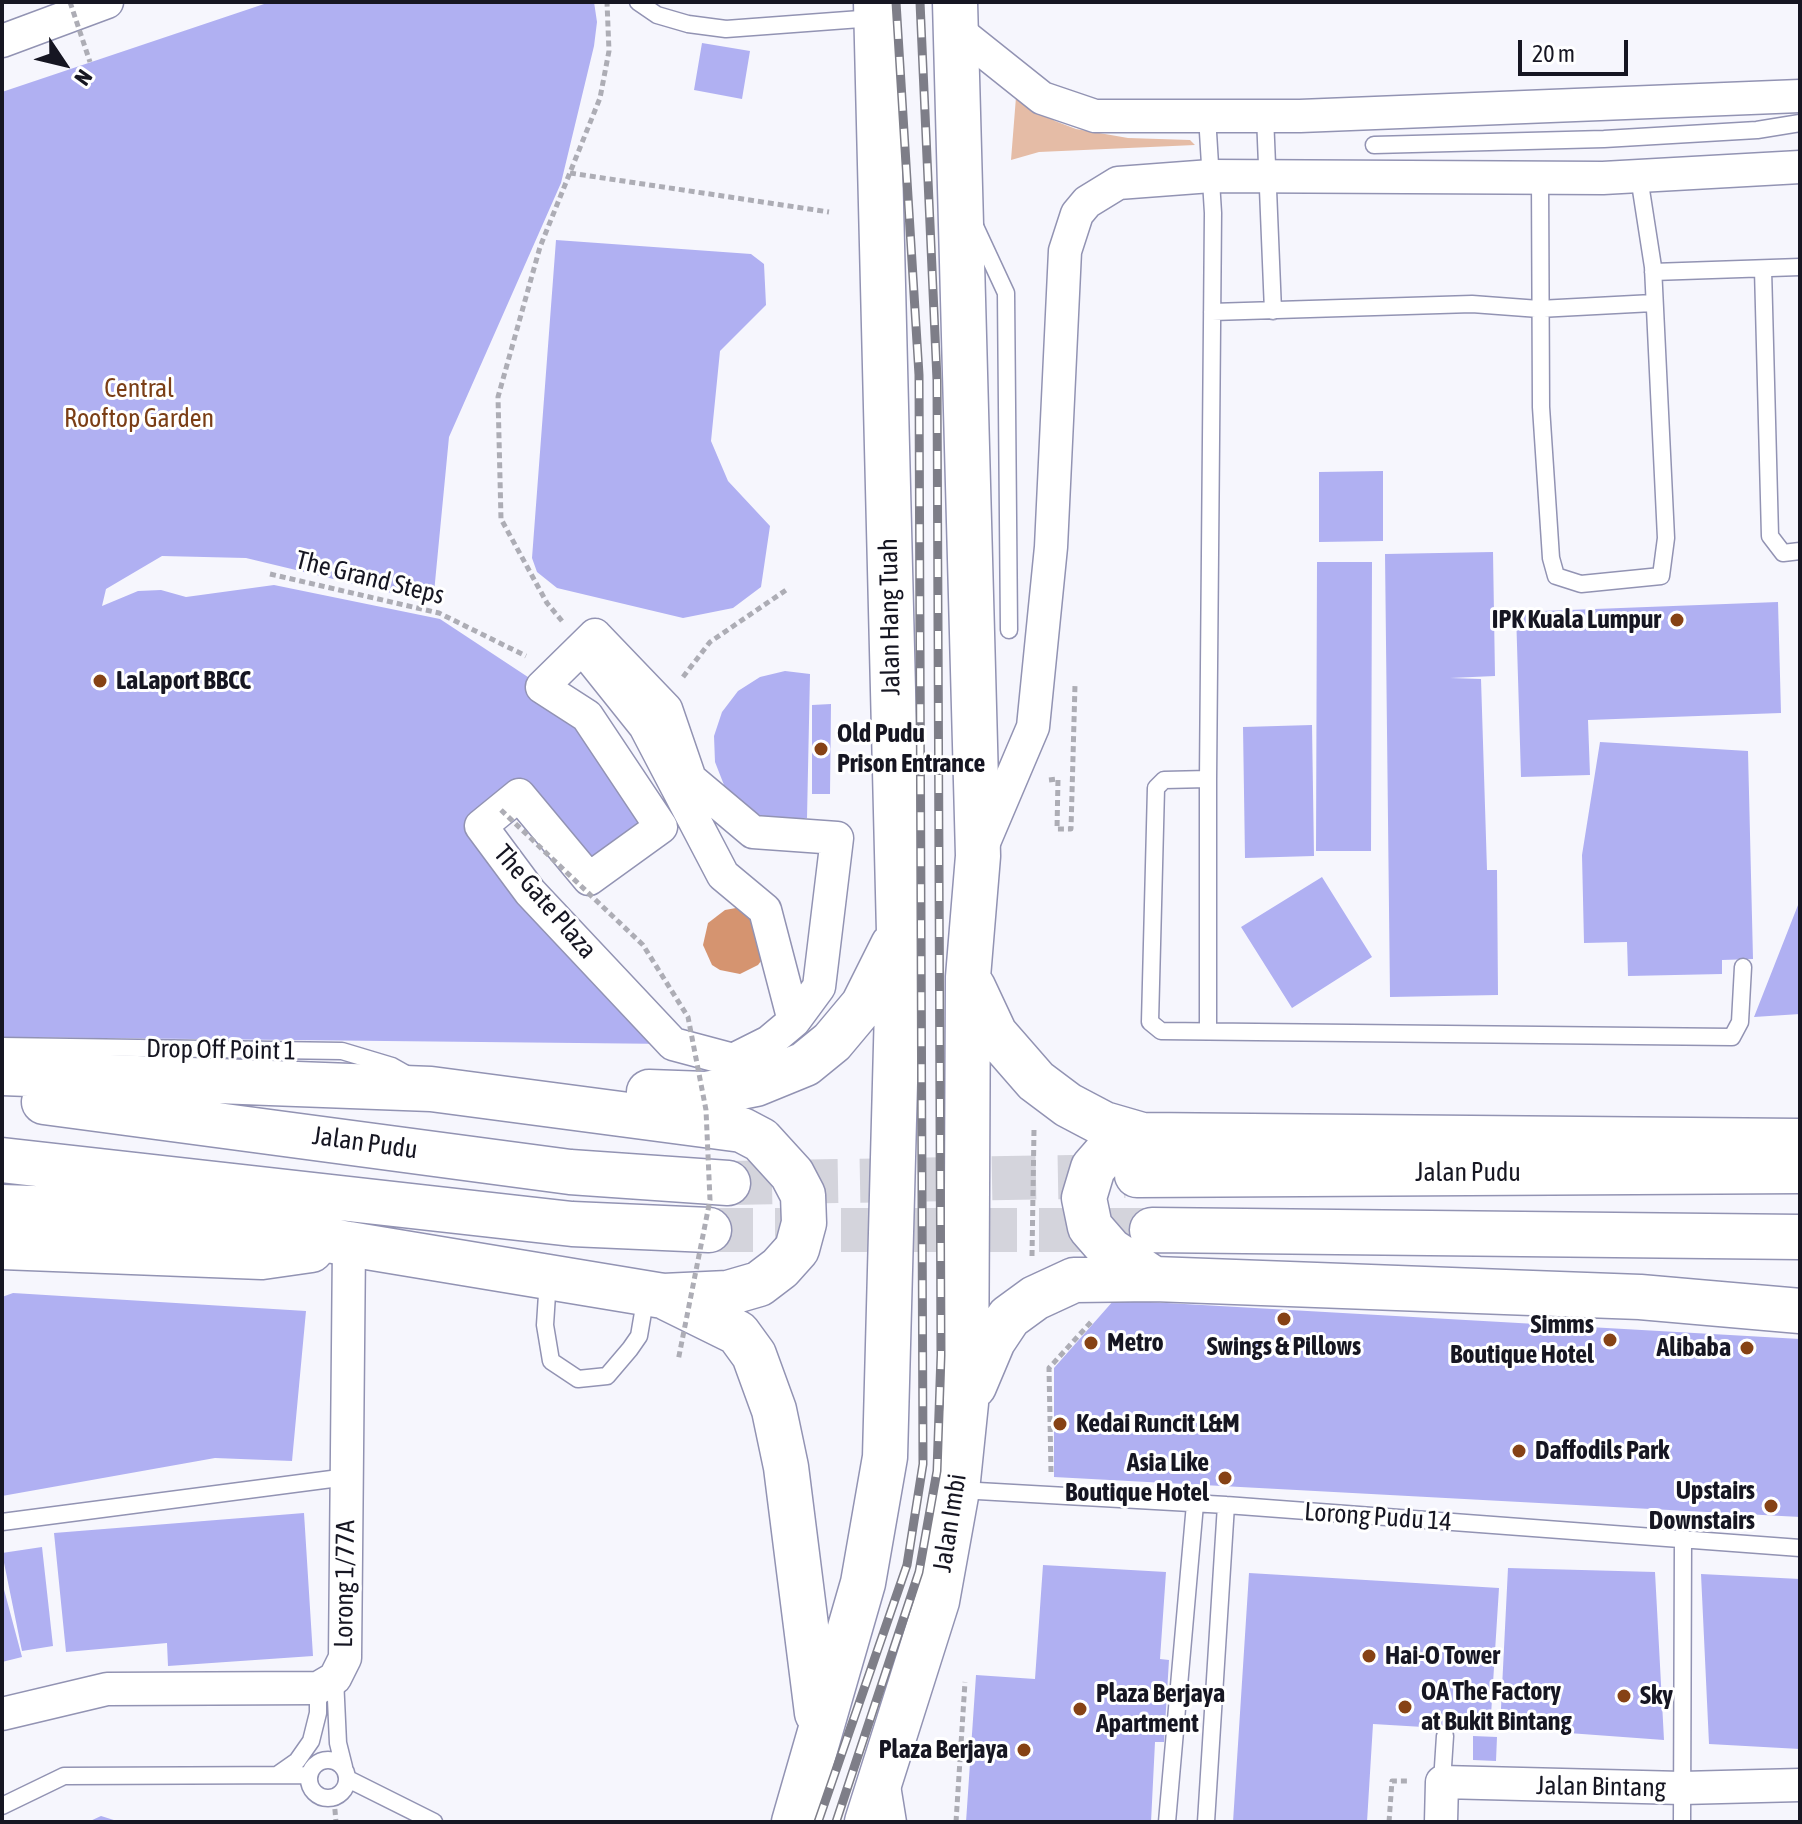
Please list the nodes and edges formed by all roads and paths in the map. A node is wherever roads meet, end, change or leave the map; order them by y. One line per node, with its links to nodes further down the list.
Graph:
1 (70, 2): 8 (path, bridge)
2 (107, 2): 7 (street)
3 (607, 2): 15 (path)
4 (638, 2): 5 (lane)
5 (876, 10): 41 (main road, Jalan Hang Tuah)
6 (956, 16): 10 (street); 20 (main road)
7 (2, 41)
8 (90, 62)
9 (1800, 96): 11 (street)
10 (1207, 116): 11 (street); 16 (lane)
11 (1265, 116): 17 (lane)
12 (1800, 123): 13 (lane)
13 (1374, 145)
14 (1800, 167): 19 (street)
15 (570, 173): 21 (path); 33 (path)
16 (1211, 176): 17 (street); 28 (lane); 40 (street)
17 (1266, 176): 18 (street); 27 (lane)
18 (1540, 176): 19 (street); 26 (lane)
19 (1639, 177): 24 (lane)
20 (962, 197): 32 (lane); 40 (main road)
21 (829, 212)
22 (1800, 267): 23 (lane)
23 (1763, 269): 24 (lane); 29 (lane)
24 (1653, 272): 25 (lane)
25 (1653, 303): 26 (lane); 26 (lane)
26 (1539, 309): 27 (lane)
27 (1273, 311): 28 (lane)
28 (1212, 312): 36 (lane)
29 (1800, 551)
30 (270, 574): 34 (path, The Grand Steps)
31 (789, 588): 35 (path)
32 (1009, 630)
33 (582, 647): 34 (street); 35 (street, The Gate Plaza); 39 (street)
34 (555, 674): 38 (street, The Gate Plaza)
35 (662, 704): 44 (street, The Gate Plaza)
36 (1208, 779): 45 (lane); 45 (lane)
37 (673, 807): 39 (street)
38 (501, 810): 44 (street, The Gate Plaza); 72 (path, bridge)
39 (699, 828): 44 (street)
40 (978, 856): 43 (main road)
41 (899, 933): 49 (main road); 84 (main road, Jalan Hang Tuah)
42 (1743, 967): 45 (lane)
43 (968, 977): 53 (main road); 73 (main road, Jalan Imbi)
44 (794, 1021)
45 (1208, 1031)
46 (2, 1046): 48 (lane, Drop Off Point 1)
47 (2, 1073): 48 (main road)
48 (431, 1089): 49 (main road)
49 (487, 1096): 69 (main road)
50 (2, 1097): 56 (main road, Jalan Pudu)
51 (1034, 1121): 65 (path)
52 (1800, 1141): 53 (main road)
53 (1139, 1155): 55 (main road, Jalan Pudu); 67 (main road)
54 (9, 1162): 58 (main road)
55 (1800, 1171)
56 (728, 1183)
57 (2, 1207): 62 (main road)
58 (709, 1230)
59 (1152, 1230): 61 (main road)
60 (1800, 1237): 61 (main road)
61 (1700, 1238): 64 (main road)
62 (349, 1244): 63 (main road); 66 (main road); 74 (street, Lorong 1/77A)
63 (2, 1247)
64 (1800, 1257)
65 (1032, 1270)
66 (548, 1277): 69 (main road); 69 (lane)
67 (1154, 1279): 70 (main road); 73 (main road)
68 (1800, 1287): 70 (main road)
69 (655, 1295): 84 (main road)
70 (1640, 1297): 71 (main road)
71 (1800, 1311)
72 (678, 1361)
73 (966, 1403): 75 (main road, Jalan Imbi)
74 (347, 1477): 78 (lane); 82 (street, Lorong 1/77A)
75 (957, 1490): 76 (lane, Lorong Pudu 14); 86 (main road, Jalan Imbi)
76 (1195, 1504): 77 (lane, Lorong Pudu 14); 101 (lane)
77 (1226, 1505): 79 (lane, Lorong Pudu 14); 102 (lane)
78 (2, 1522)
79 (1683, 1540): 80 (lane, Lorong Pudu 14); 92 (lane)
80 (1800, 1548)
81 (965, 1682): 100 (path)
82 (326, 1683): 83 (street); 87 (lane); 88 (lane)
83 (2, 1714)
84 (819, 1731): 97 (main road)
85 (1445, 1736): 90 (lane)
86 (887, 1759): 98 (main road, Jalan Imbi); 99 (lane)
87 (346, 1773): 89 (lane); 93 (lane); 96 (lane)
88 (277, 1775): 89 (lane); 94 (lane)
89 (309, 1775): 93 (lane)
90 (1442, 1782): 92 (street, Jalan Bintang); 103 (street)
91 (1800, 1785): 92 (street, Jalan Bintang)
92 (1682, 1788): 104 (lane)
93 (334, 1797): 95 (path)
94 (2, 1806)
95 (336, 1822)
96 (434, 1822)
97 (794, 1822)
98 (867, 1822)
99 (898, 1822)
100 (956, 1822)
101 (1167, 1822)
102 (1206, 1822)
103 (1441, 1822)
104 (1682, 1822)

